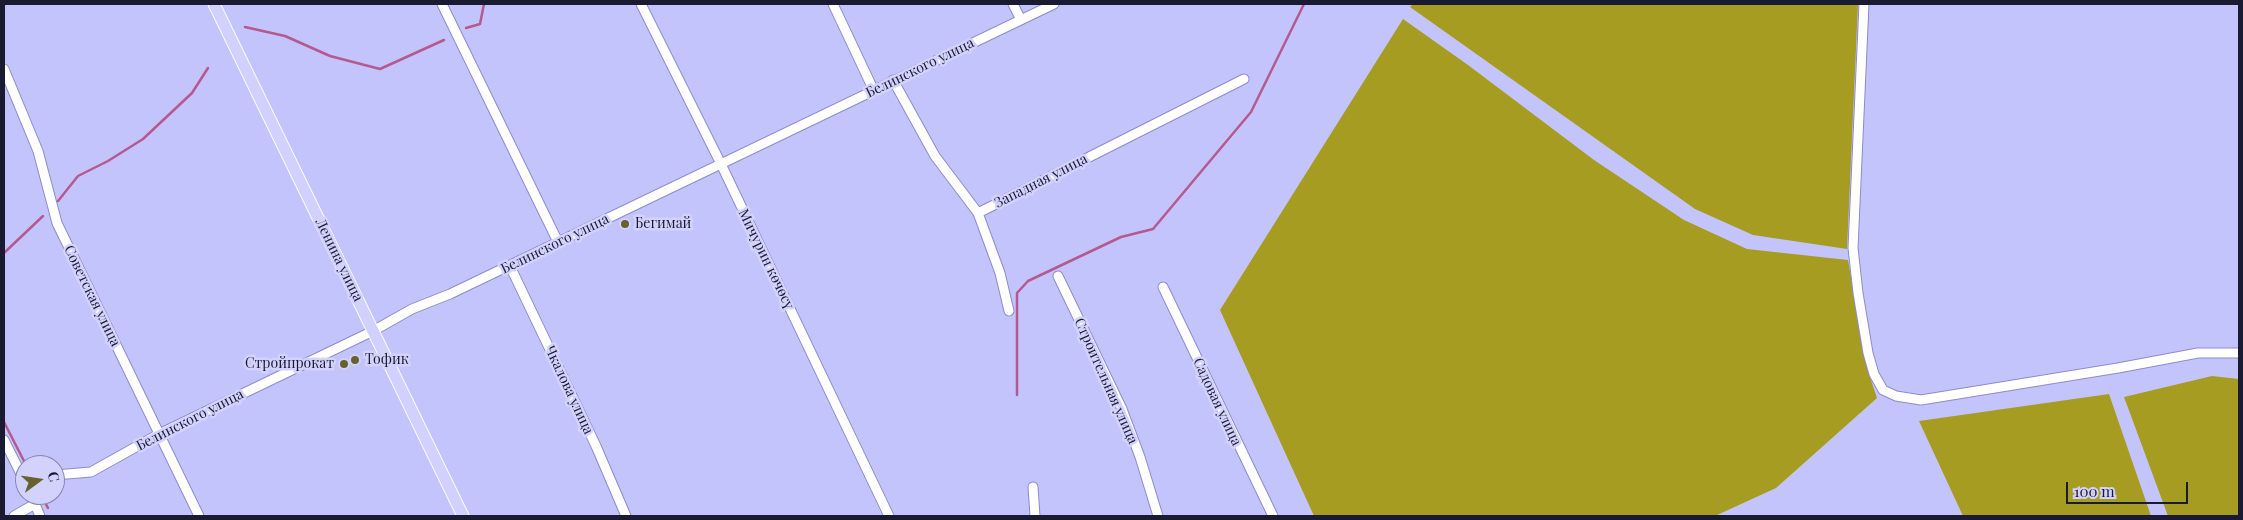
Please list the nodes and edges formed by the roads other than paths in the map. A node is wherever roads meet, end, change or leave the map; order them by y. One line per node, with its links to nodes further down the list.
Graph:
1 (214, 4): 20 (main road, Ленина улица)
2 (442, 4): 15 (street)
3 (641, 4): 13 (street, Мичурин көчөсү)
4 (833, 4): 12 (street)
5 (1013, 4): 8 (street)
6 (1054, 4): 8 (street, Белинского улица)
7 (1864, 4): 21 (street)
8 (1020, 20): 11 (street, Белинского улица)
9 (4, 69): 22 (street, Советская улица)
10 (1244, 78): 14 (street, Западная улица)
11 (893, 80): 12 (street, Белинского улица); 14 (street, Западная улица)
12 (874, 91): 13 (street, Белинского улица)
13 (721, 164): 15 (street, Белинского улица); 32 (street, Мичурин көчөсү)
14 (978, 213): 19 (street)
15 (558, 242): 16 (street, Белинского улица)
16 (510, 266): 20 (street, Белинского улица); 31 (street, Чкалова улица)
17 (1058, 276): 34 (street, Строительная улица)
18 (1164, 287): 35 (street, Садовая улица)
19 (1010, 311)
20 (374, 331): 22 (street, Белинского улица); 30 (main road, Ленина улица)
21 (2239, 353)
22 (159, 434): 25 (street, Белинского улица); 29 (street, Советская улица)
23 (4, 440): 24 (street)
24 (15, 462)
25 (65, 474)
26 (1033, 488): 33 (street)
27 (26, 505): 28 (street)
28 (14, 516)
29 (199, 516)
30 (463, 516)
31 (626, 516)
32 (889, 516)
33 (1035, 516)
34 (1158, 516)
35 (1273, 516)

